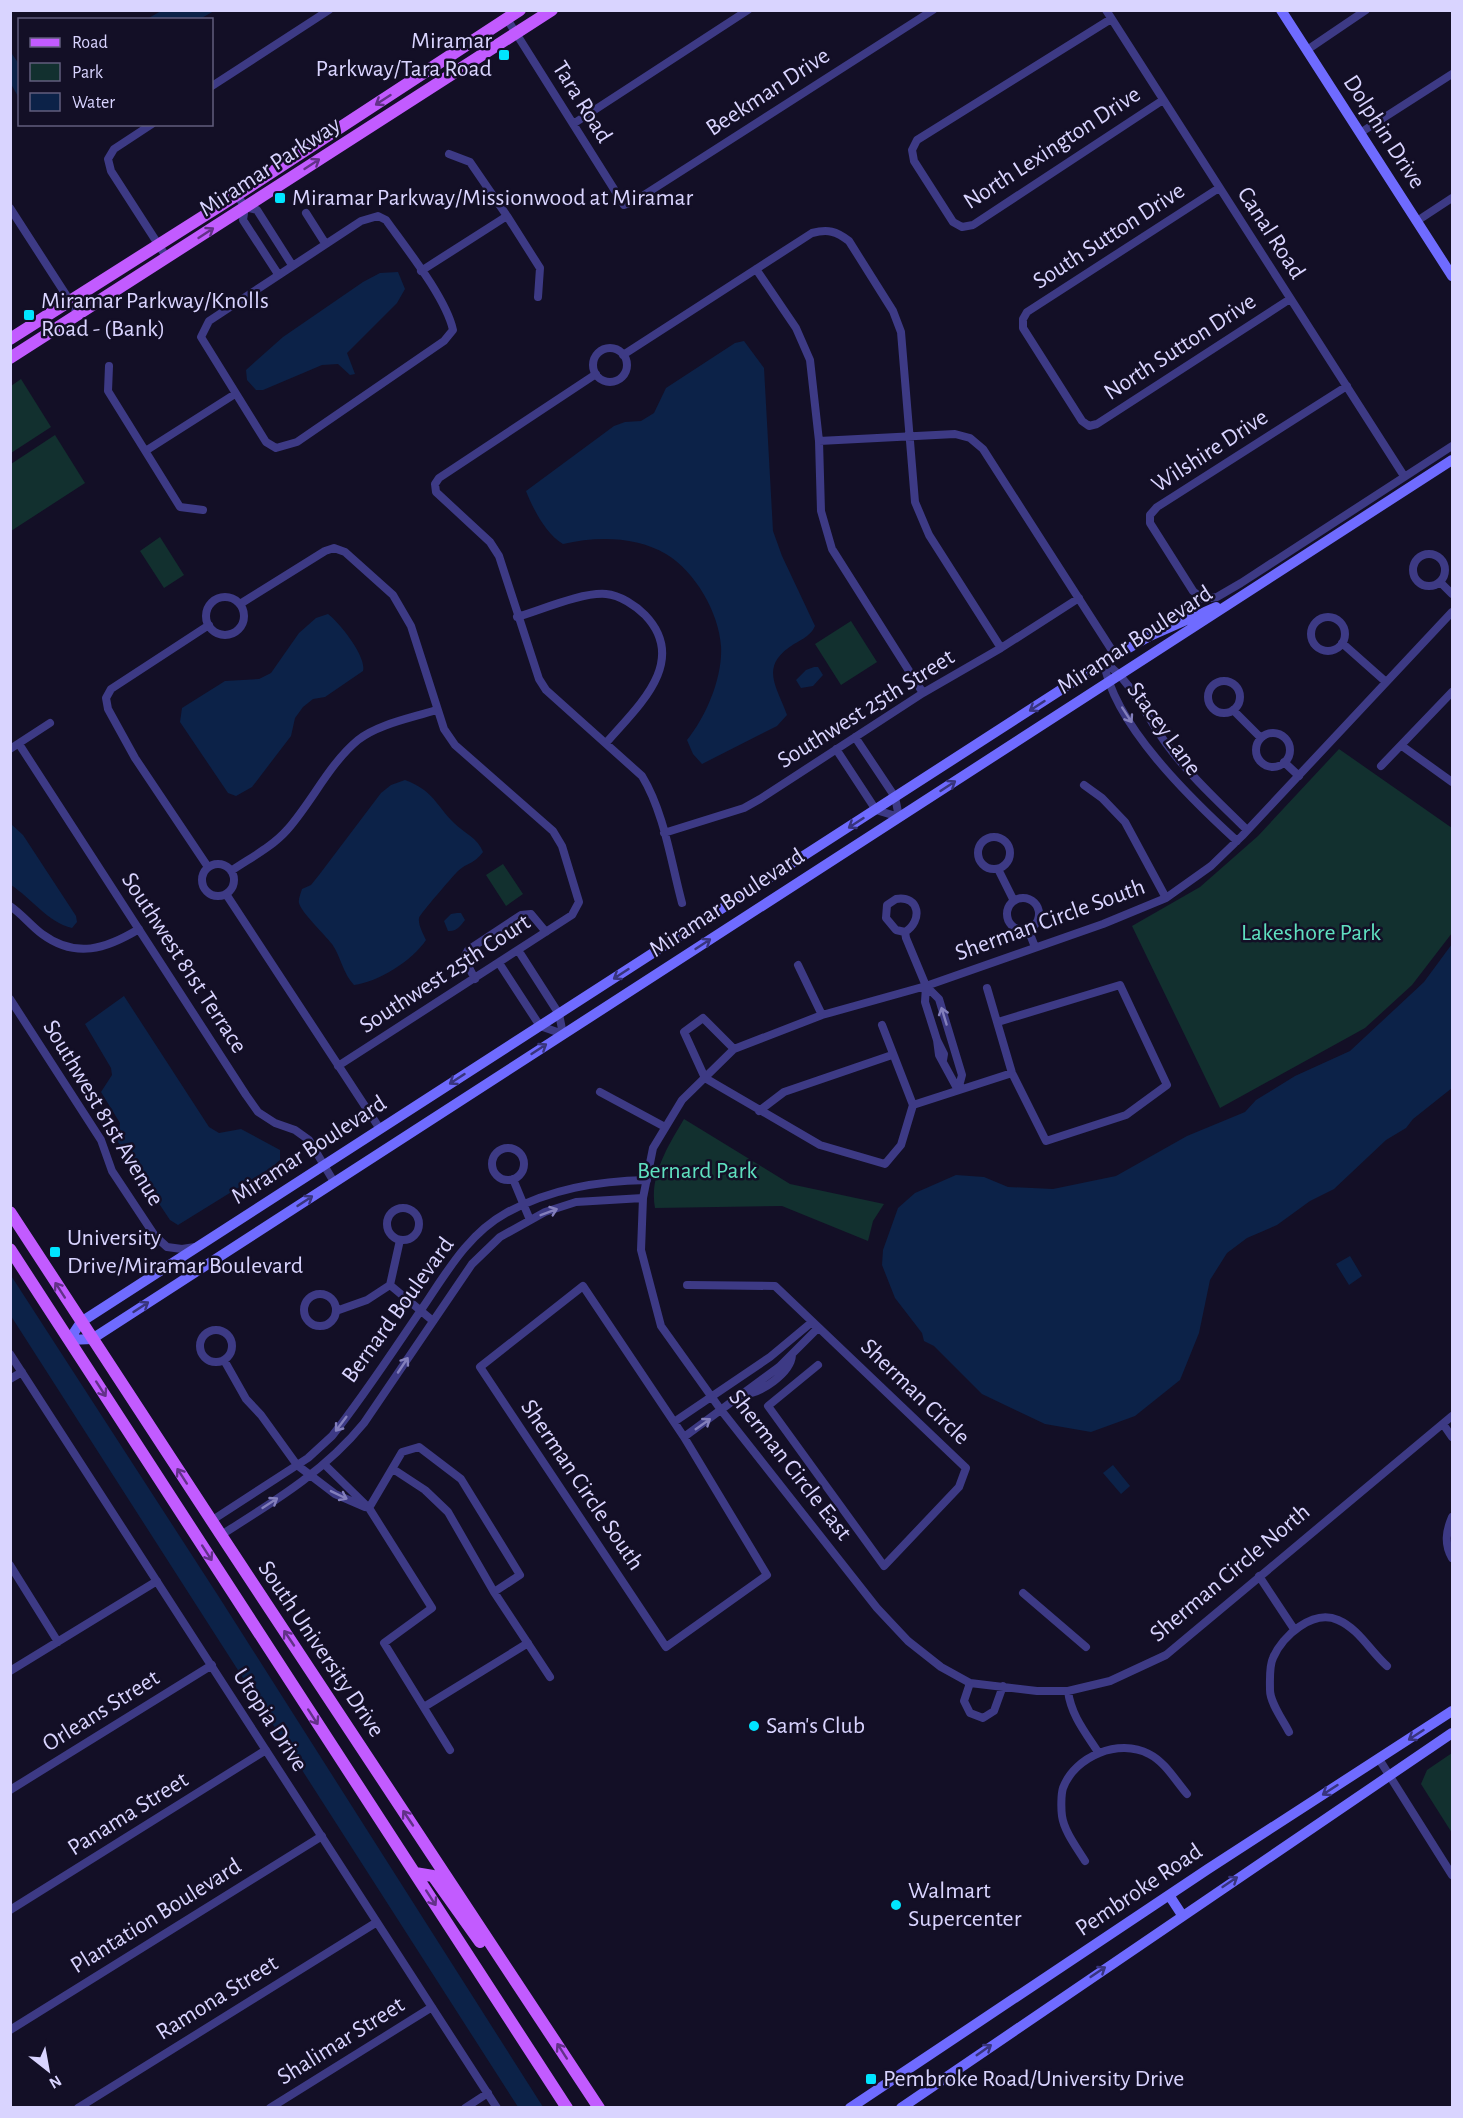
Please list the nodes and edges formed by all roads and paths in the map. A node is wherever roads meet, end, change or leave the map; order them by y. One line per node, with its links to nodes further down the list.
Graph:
1 (329, 10): 14 (street)
2 (520, 10): 9 (main road, Miramar Parkway)
3 (552, 10): 11 (main road, Miramar Parkway)
4 (748, 10): 16 (street)
5 (933, 10): 23 (street, Beekman Drive)
6 (1106, 10): 10 (street, Canal Road)
7 (1281, 10): 12 (street, Dolphin Drive)
8 (1366, 10): 12 (street)
9 (507, 19): 11 (street, Tara Road); 21 (main road, Miramar Parkway, one-way to 21)
10 (1111, 19): 15 (street, Canal Road); 15 (street, North Lexington Drive)
11 (516, 34): 16 (street, Tara Road); 24 (main road, Miramar Parkway, one-way to 11)
12 (1307, 50): 18 (street, Dolphin Drive)
13 (1452, 74): 18 (street)
14 (213, 85)
15 (1163, 100): 20 (street, Canal Road)
16 (573, 124): 23 (street, Tara Road)
17 (149, 126): 30 (street)
18 (1360, 133): 28 (street, Dolphin Drive)
19 (449, 154): 27 (street)
20 (1219, 188): 38 (street, Canal Road); 48 (street, South Sutton Drive)
21 (237, 195): 24 (street); 30 (main road, Miramar Parkway)
22 (1452, 198): 28 (street)
23 (624, 205)
24 (245, 207): 31 (main road, Miramar Parkway, one-way to 24); 32 (street); 35 (street)
25 (10, 208): 39 (street)
26 (306, 213): 29 (street)
27 (507, 216): 34 (street); 37 (street)
28 (1417, 221): 36 (street, Dolphin Drive)
29 (326, 243): 32 (street); 34 (street)
30 (158, 244): 31 (street); 39 (main road, Miramar Parkway)
31 (167, 258): 40 (main road, Miramar Parkway)
32 (292, 265): 35 (street)
33 (756, 268): 42 (street); 49 (street); 50 (street)
34 (421, 271): 47 (street)
35 (278, 274): 47 (street)
36 (1452, 276)
37 (538, 297)
38 (1290, 299): 46 (street, Canal Road); 48 (street, North Sutton Drive)
39 (70, 302): 40 (street); 41 (main road, Miramar Parkway)
40 (79, 315): 43 (main road, Miramar Parkway)
41 (10, 339)
42 (623, 355): 45 (street); 45 (street)
43 (10, 358)
44 (109, 366): 52 (street)
45 (596, 374): 63 (street)
46 (1347, 386): 54 (street, Canal Road); 60 (street, Wilshire Drive)
47 (235, 394): 52 (street)
48 (1089, 426)
49 (908, 436): 50 (street); 59 (street); 66 (street)
50 (819, 441): 73 (street)
51 (1452, 446): 54 (street, Miramar Boulevard)
52 (147, 450): 55 (street)
53 (1452, 459): 58 (street, Miramar Boulevard)
54 (1404, 476): 60 (street, Miramar Boulevard)
55 (203, 510)
56 (1440, 582): 56 (street); 57 (street)
57 (1452, 594)
58 (1241, 595): 67 (street, Miramar Boulevard); 69 (street, Miramar Boulevard)
59 (1079, 598): 66 (street, Southwest 25th Street); 67 (street)
60 (1203, 599)
61 (240, 604): 64 (street); 64 (street); 74 (street)
62 (1452, 612): 71 (street, Sherman Circle South)
63 (518, 617): 79 (street); 79 (street)
64 (208, 625): 95 (street)
65 (1342, 643): 65 (street); 71 (street)
66 (1002, 648): 73 (street, Southwest 25th Street)
67 (1115, 655): 68 (street, Miramar Boulevard)
68 (1104, 662): 69 (street, Stacey Lane); 70 (street, Stacey Lane); 89 (street, Miramar Boulevard, one-way to 89)
69 (1120, 673): 70 (street, Miramar Boulevard); 92 (street, Stacey Lane)
70 (1107, 682): 91 (street, Miramar Boulevard, one-way to 70); 94 (street, Stacey Lane, one-way to 94)
71 (1386, 682): 86 (street, Sherman Circle South)
72 (1452, 692): 81 (street)
73 (922, 693): 77 (street, Southwest 25th Street)
74 (436, 710): 97 (street); 105 (street, Southwest 25th Court)
75 (1233, 710): 75 (street); 78 (street)
76 (50, 723): 80 (street)
77 (855, 737): 83 (street, Southwest 25th Street); 89 (street)
78 (1261, 738): 84 (street); 84 (street)
79 (606, 743): 93 (street)
80 (19, 744): 82 (street); 103 (street, Southwest 81st Terrace)
81 (1402, 746): 85 (street); 87 (street)
82 (10, 749)
83 (836, 749): 90 (street); 93 (street, Southwest 25th Street)
84 (1284, 762): 86 (street)
85 (1381, 766)
86 (1299, 776): 92 (street, Sherman Circle South)
87 (1452, 782)
88 (1084, 785): 99 (street)
89 (895, 797): 90 (street, Miramar Boulevard); 91 (street)
90 (876, 810): 91 (street); 115 (street, Miramar Boulevard, one-way to 115)
91 (898, 818): 120 (street, Miramar Boulevard, one-way to 91)
92 (1248, 830): 94 (street, Sherman Circle South)
93 (664, 833): 101 (street)
94 (1236, 841): 99 (street, Sherman Circle South)
95 (208, 867): 97 (street); 98 (street)
96 (998, 869): 96 (street); 100 (street)
97 (231, 871): 98 (street)
98 (226, 894): 125 (street)
99 (1166, 898): 107 (street, Sherman Circle South)
100 (1014, 901): 104 (street); 104 (street)
101 (682, 903)
102 (10, 906): 103 (street)
103 (139, 929): 134 (street, Southwest 81st Terrace)
104 (1028, 929): 107 (street)
105 (546, 932): 108 (street, Southwest 25th Court); 111 (street)
106 (904, 932): 106 (street); 112 (street)
107 (1035, 947): 112 (street, Sherman Circle South)
108 (518, 950): 109 (street, Southwest 25th Court); 115 (street)
109 (499, 963): 111 (street, Southwest 25th Court); 119 (street)
110 (798, 965): 116 (street)
111 (475, 979): 125 (street, Southwest 25th Court)
112 (926, 986): 116 (street, Sherman Circle South); 121 (street, one-way to 112); 122 (street)
113 (987, 988): 117 (street)
114 (10, 999): 143 (street, Southwest 81st Avenue)
115 (559, 1014): 119 (street, Miramar Boulevard); 120 (street)
116 (822, 1016): 123 (street, Sherman Circle South)
117 (998, 1023): 126 (street); 126 (street)
118 (882, 1025): 124 (street)
119 (540, 1026): 120 (street); 133 (street, Miramar Boulevard, one-way to 133)
120 (563, 1034): 137 (street, Miramar Boulevard, one-way to 120)
121 (950, 1037): 122 (street); 128 (street)
122 (937, 1040): 128 (street)
123 (734, 1049): 127 (street, Sherman Circle South); 127 (street)
124 (891, 1055): 130 (street); 131 (street)
125 (338, 1066): 133 (street)
126 (1012, 1073): 128 (street)
127 (705, 1078): 131 (street); 132 (street, Sherman Circle South)
128 (958, 1090): 130 (street)
129 (600, 1092): 132 (street)
130 (913, 1105): 131 (street)
131 (759, 1112)
132 (664, 1127): 136 (street, Sherman Circle South)
133 (380, 1130): 134 (street, Miramar Boulevard)
134 (324, 1165): 137 (street, Southwest 81st Terrace); 143 (street, Miramar Boulevard)
135 (513, 1179): 135 (street); 139 (street)
136 (646, 1180): 138 (street, Sherman Circle South); 139 (street, Bernard Boulevard)
137 (334, 1182): 152 (street, Miramar Boulevard, one-way to 137)
138 (643, 1198): 141 (street, Bernard Boulevard, one-way to 138); 163 (street, Sherman Circle East)
139 (524, 1205): 141 (street); 148 (street, Bernard Boulevard)
140 (10, 1212): 150 (main road, South University Drive, one-way to 140)
141 (530, 1220): 149 (street, Bernard Boulevard)
142 (400, 1240): 142 (street); 145 (street)
143 (199, 1246): 150 (street, Miramar Boulevard)
144 (10, 1249): 153 (main road, South University Drive)
145 (390, 1285): 147 (street); 148 (street)
146 (687, 1285): 151 (street, Sherman Circle)
147 (336, 1311): 147 (street)
148 (421, 1311): 149 (street); 170 (street, Bernard Boulevard, one-way to 170)
149 (432, 1321): 171 (street, Bernard Boulevard, one-way to 149)
150 (81, 1322): 152 (main road, South University Drive); 153 (street, Miramar Boulevard)
151 (815, 1325): 155 (street); 157 (street, Sherman Circle); 158 (street)
152 (92, 1339): 153 (street); 176 (main road, South University Drive, one-way to 152)
153 (69, 1340): 208 (main road, South University Drive, one-way to 208)
154 (10, 1354): 159 (street, Utopia Drive)
155 (792, 1355): 160 (street); 162 (street)
156 (224, 1360): 156 (street); 170 (street)
157 (818, 1365)
158 (757, 1367): 160 (street); 163 (street)
159 (22, 1372): 161 (street); 181 (street, Utopia Drive)
160 (765, 1378): 162 (street)
161 (10, 1379)
162 (743, 1394): 164 (street)
163 (712, 1398): 164 (street, Sherman Circle East); 166 (street)
164 (721, 1410): 168 (street, one-way to 164); 192 (street, Sherman Circle East)
165 (1452, 1416): 167 (street, Sherman Circle North)
166 (674, 1422): 168 (street, Sherman Circle South); 168 (street, Sherman Circle South)
167 (1443, 1424): 169 (street); 180 (street, Sherman Circle North)
168 (684, 1437)
169 (1452, 1437)
170 (297, 1465): 173 (street); 176 (street, Bernard Boulevard)
171 (325, 1465): 173 (street, Bernard Boulevard); 174 (street)
172 (393, 1469): 174 (street); 182 (street); 182 (street)
173 (311, 1477): 174 (street, one-way to 174); 177 (street, Bernard Boulevard, one-way to 173)
174 (369, 1508): 195 (street)
175 (1452, 1517): 178 (street)
176 (211, 1521): 177 (main road, South University Drive)
177 (221, 1535): 214 (main road, South University Drive, one-way to 177)
178 (1452, 1558)
179 (10, 1565): 185 (street)
180 (1259, 1576): 184 (street); 194 (street, Sherman Circle North)
181 (157, 1581): 185 (street); 188 (street, Utopia Drive)
182 (494, 1592): 186 (street)
183 (1023, 1593): 187 (street)
184 (1294, 1629): 189 (street); 197 (street)
185 (58, 1642): 190 (street)
186 (528, 1643): 191 (street); 195 (street)
187 (1086, 1647)
188 (212, 1665): 199 (street, Utopia Drive); 204 (street, Orleans Street)
189 (1387, 1666)
190 (10, 1671)
191 (550, 1677)
192 (970, 1683): 193 (street, Sherman Circle East); 193 (street)
193 (1003, 1686): 194 (street, Sherman Circle North)
194 (1068, 1691): 201 (street)
195 (424, 1707): 200 (street)
196 (1452, 1711): 202 (street, Pembroke Road, one-way to 202)
197 (1289, 1732)
198 (1452, 1733): 203 (street, Pembroke Road)
199 (266, 1750): 206 (street, Utopia Drive); 211 (street, Panama Street)
200 (450, 1750)
201 (1098, 1752): 205 (street); 207 (street)
202 (1379, 1759): 203 (street); 210 (street, Pembroke Road, one-way to 210)
203 (1389, 1775): 209 (street); 212 (street, Pembroke Road, one-way to 203)
204 (10, 1790)
205 (1187, 1794)
206 (322, 1836): 213 (street, Utopia Drive); 216 (street, Plantation Boulevard)
207 (1085, 1861)
208 (415, 1873): 214 (main road); 222 (main road, South University Drive, one-way to 222)
209 (1452, 1875)
210 (1168, 1896): 212 (street); 224 (street, Pembroke Road)
211 (10, 1910)
212 (1182, 1915): 225 (street, Pembroke Road, one-way to 212)
213 (377, 1922): 215 (street, Utopia Drive); 218 (street, Ramona Street)
214 (517, 1983): 223 (main road, South University Drive, one-way to 214)
215 (432, 2007): 217 (street, Utopia Drive); 219 (street, Shalimar Street)
216 (10, 2030)
217 (488, 2093): 220 (street); 221 (street, Utopia Drive)
218 (78, 2108)
219 (270, 2108)
220 (465, 2108)
221 (497, 2108)
222 (567, 2108)
223 (599, 2108)
224 (850, 2108)
225 (902, 2108)

